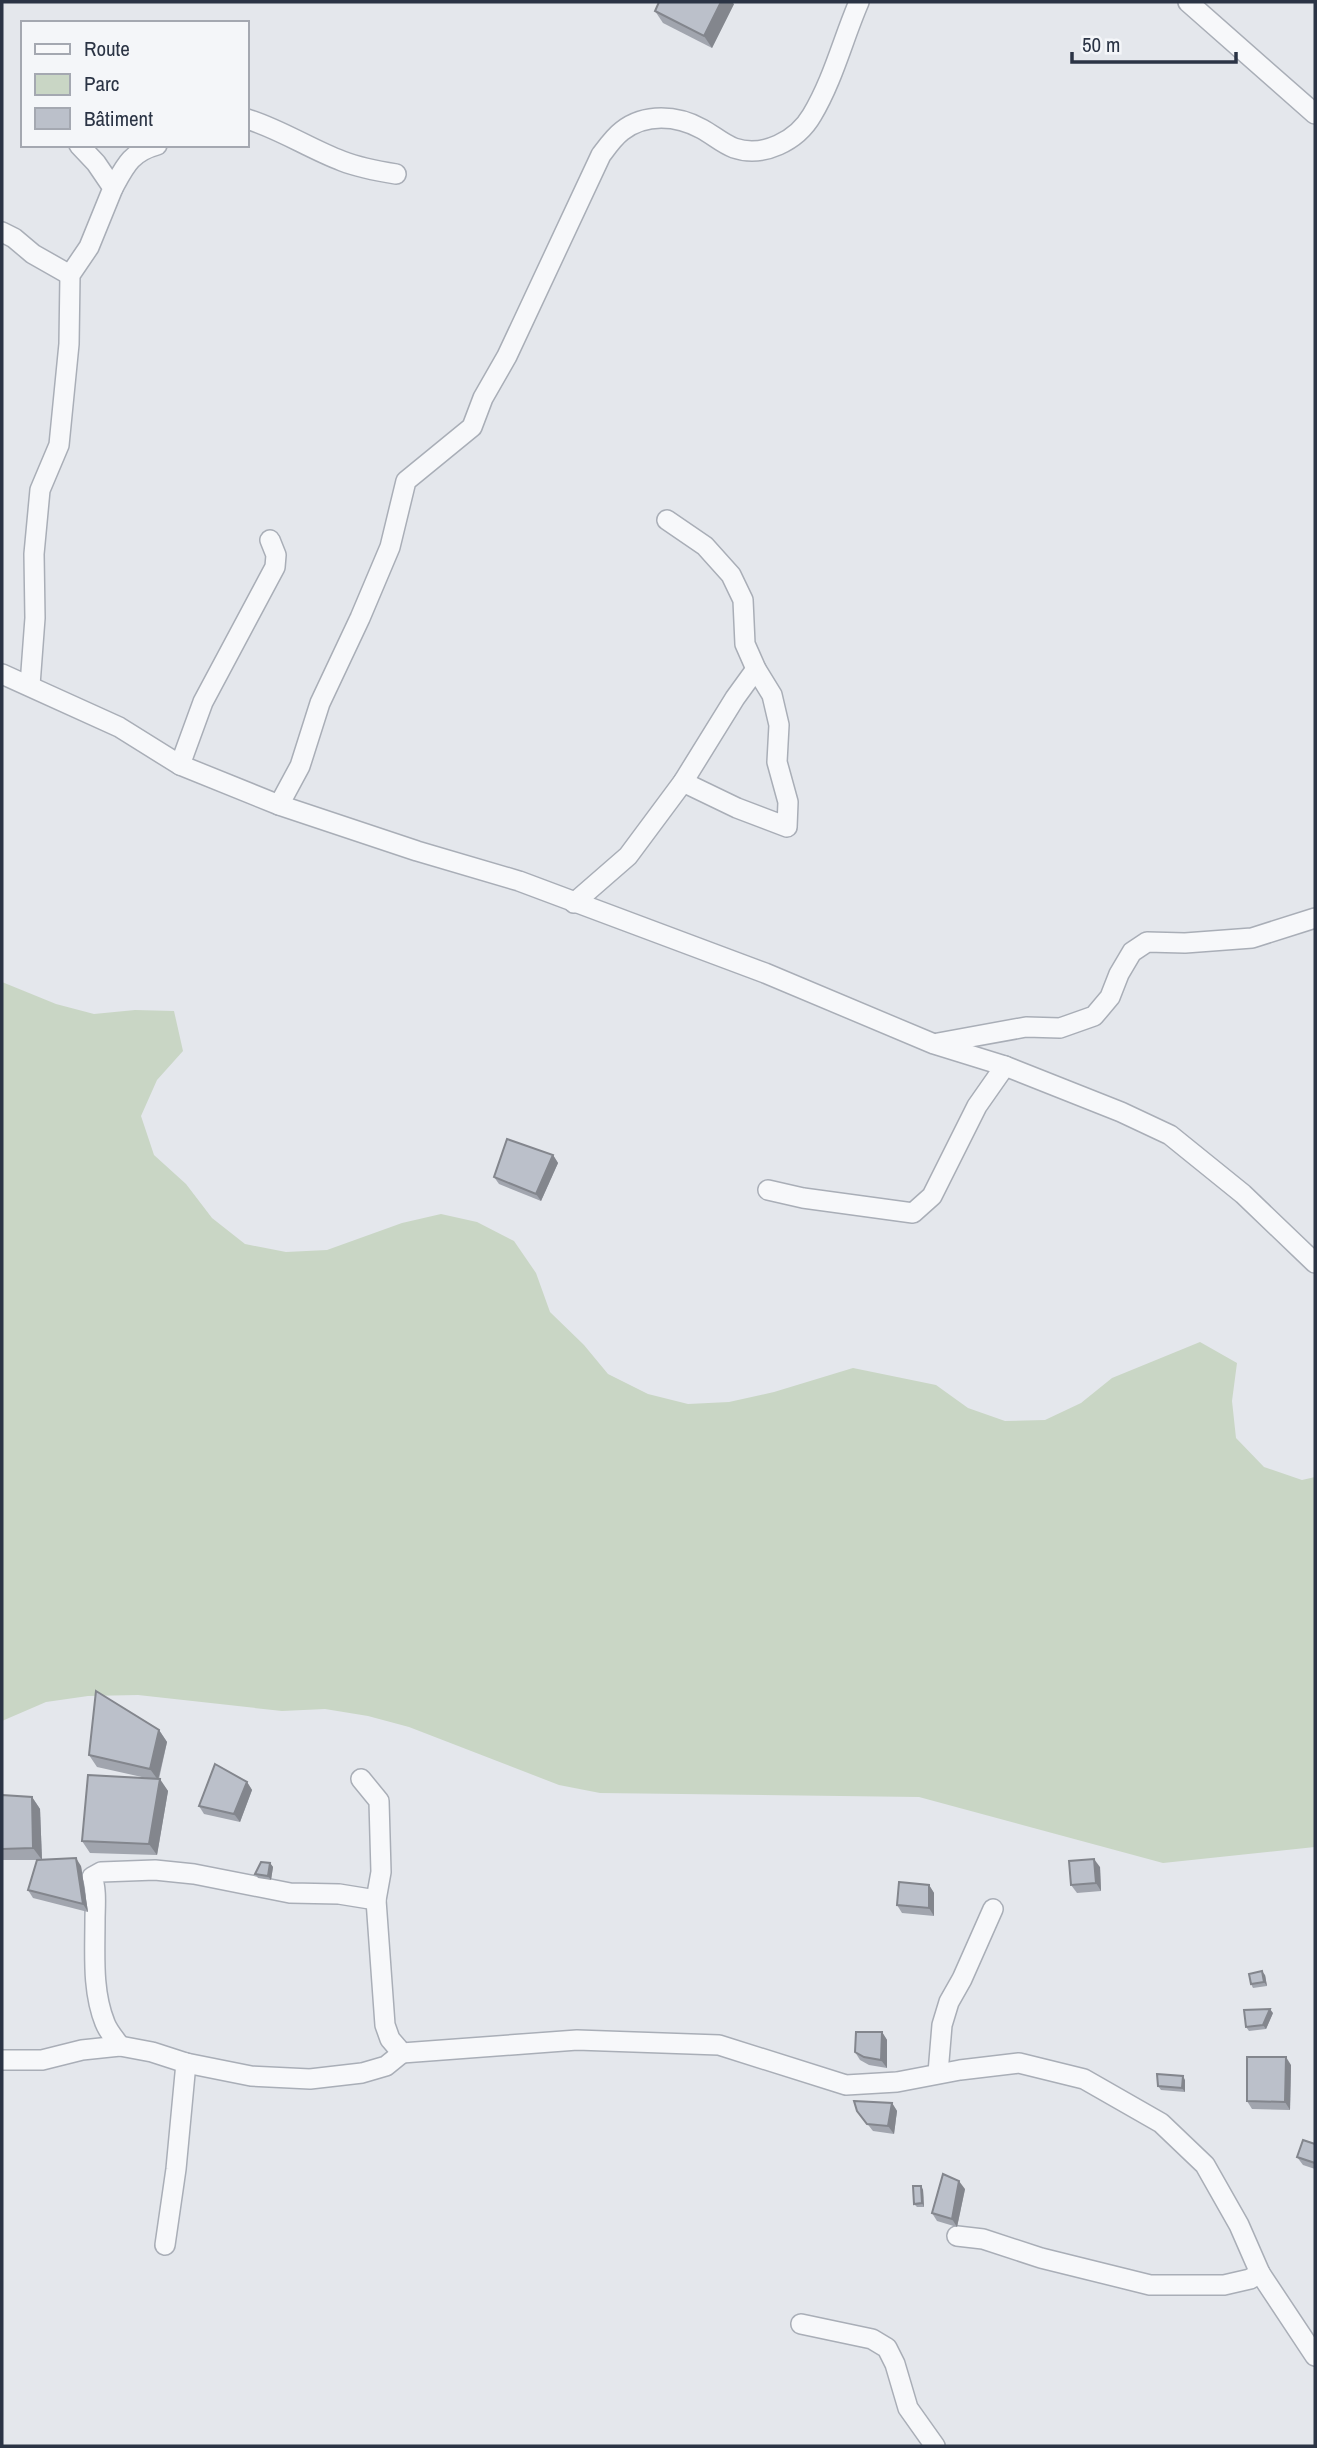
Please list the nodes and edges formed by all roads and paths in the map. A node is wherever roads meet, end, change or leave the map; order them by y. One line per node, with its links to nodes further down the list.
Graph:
1 (859, 2): 18 (street)
2 (1188, 2): 3 (street)
3 (1315, 114)
4 (248, 119): 7 (street)
5 (81, 147): 8 (street)
6 (153, 147): 8 (street)
7 (396, 174)
8 (113, 188): 10 (street)
9 (2, 232): 10 (street)
10 (70, 275): 15 (street)
11 (667, 520): 13 (street)
12 (270, 540): 16 (street)
13 (755, 669): 17 (street); 17 (street)
14 (2, 674): 15 (street)
15 (30, 685): 16 (street)
16 (180, 765): 18 (street)
17 (683, 782): 19 (street)
18 (279, 805): 19 (street)
19 (574, 903): 21 (street)
20 (1315, 918): 21 (street)
21 (934, 1044): 22 (street)
22 (1005, 1066): 23 (street); 24 (street)
23 (768, 1190)
24 (1315, 1263)
25 (361, 1779): 26 (street)
26 (376, 1900): 28 (street); 29 (street)
27 (993, 1909): 32 (street)
28 (120, 2046): 30 (street); 31 (street)
29 (402, 2053): 31 (street); 32 (street)
30 (2, 2060)
31 (186, 2063): 34 (street)
32 (938, 2073): 35 (street)
33 (957, 2236): 35 (street)
34 (166, 2245)
35 (1260, 2273): 37 (street)
36 (801, 2324): 38 (street)
37 (1315, 2357)
38 (935, 2446)

